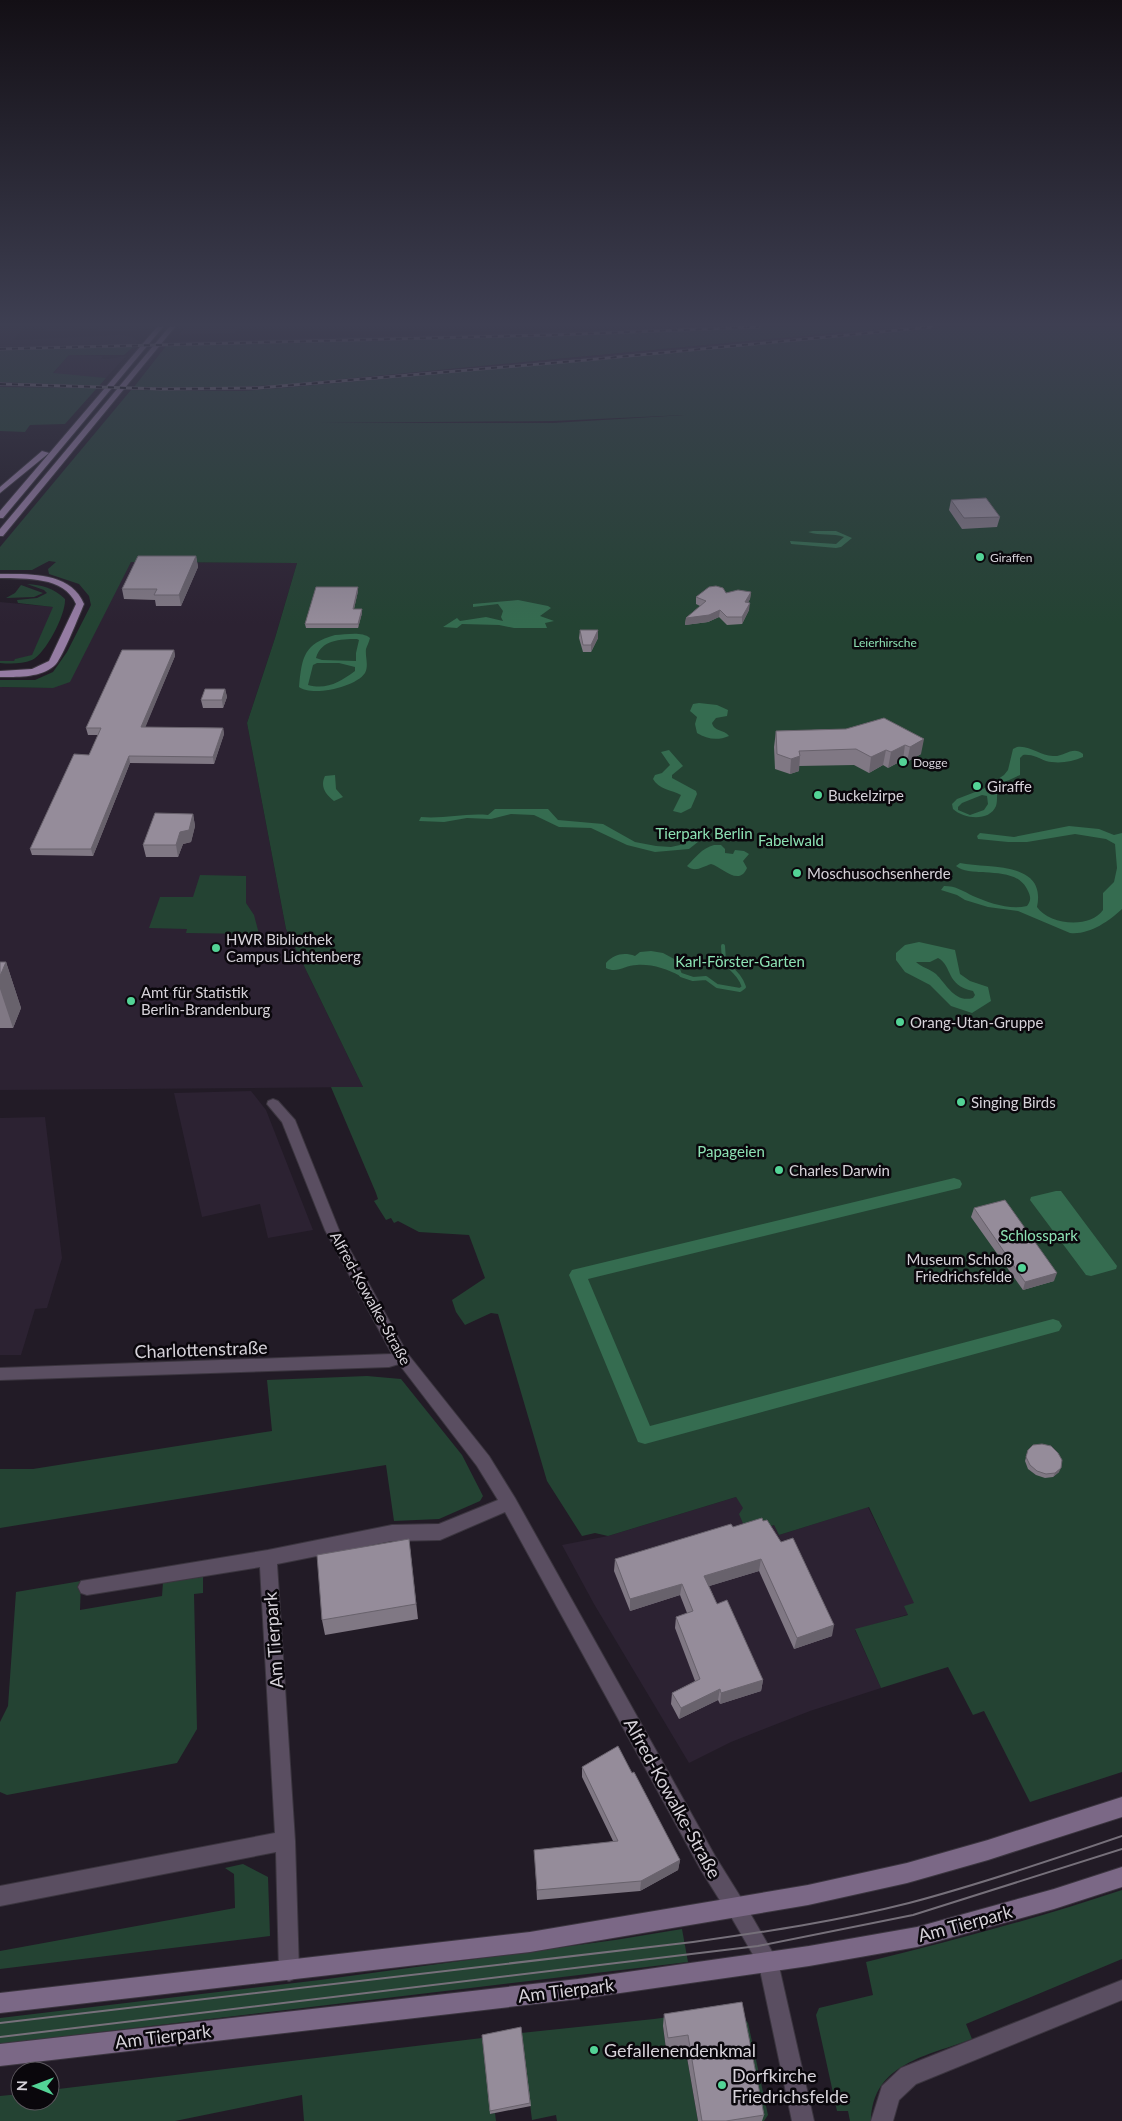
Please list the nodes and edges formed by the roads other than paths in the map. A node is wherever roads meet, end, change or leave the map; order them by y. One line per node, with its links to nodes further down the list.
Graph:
1 (76, 426): 3 (main road)
2 (89, 426): 6 (main road)
3 (62, 442): 4 (main road); 5 (main road)
4 (0, 491)
5 (0, 516)
6 (0, 534)
7 (0, 576): 8 (main road)
8 (59, 648): 9 (main road); 10 (main road)
9 (0, 668)
10 (0, 674)
11 (274, 1104): 12 (street, Alfred-Kowalke-Straße)
12 (402, 1357): 13 (street, Charlottenstraße); 14 (street, Alfred-Kowalke-Straße)
13 (0, 1374)
14 (509, 1503): 15 (street); 21 (street, Alfred-Kowalke-Straße)
15 (268, 1558): 16 (street); 18 (street, Am Tierpark)
16 (87, 1587)
17 (1122, 1807): 21 (main road)
18 (285, 1841): 20 (street); 23 (street, Am Tierpark)
19 (1122, 1877): 22 (main road, Am Tierpark)
20 (0, 1896)
21 (736, 1908): 22 (street, Alfred-Kowalke-Straße); 23 (main road)
22 (768, 1962): 26 (main road, Am Tierpark); 27 (street, Alfred-Kowalke-Straße)
23 (289, 1972): 25 (main road)
24 (1122, 1990): 28 (street)
25 (0, 2003)
26 (0, 2055)
27 (804, 2116)
28 (882, 2121)

